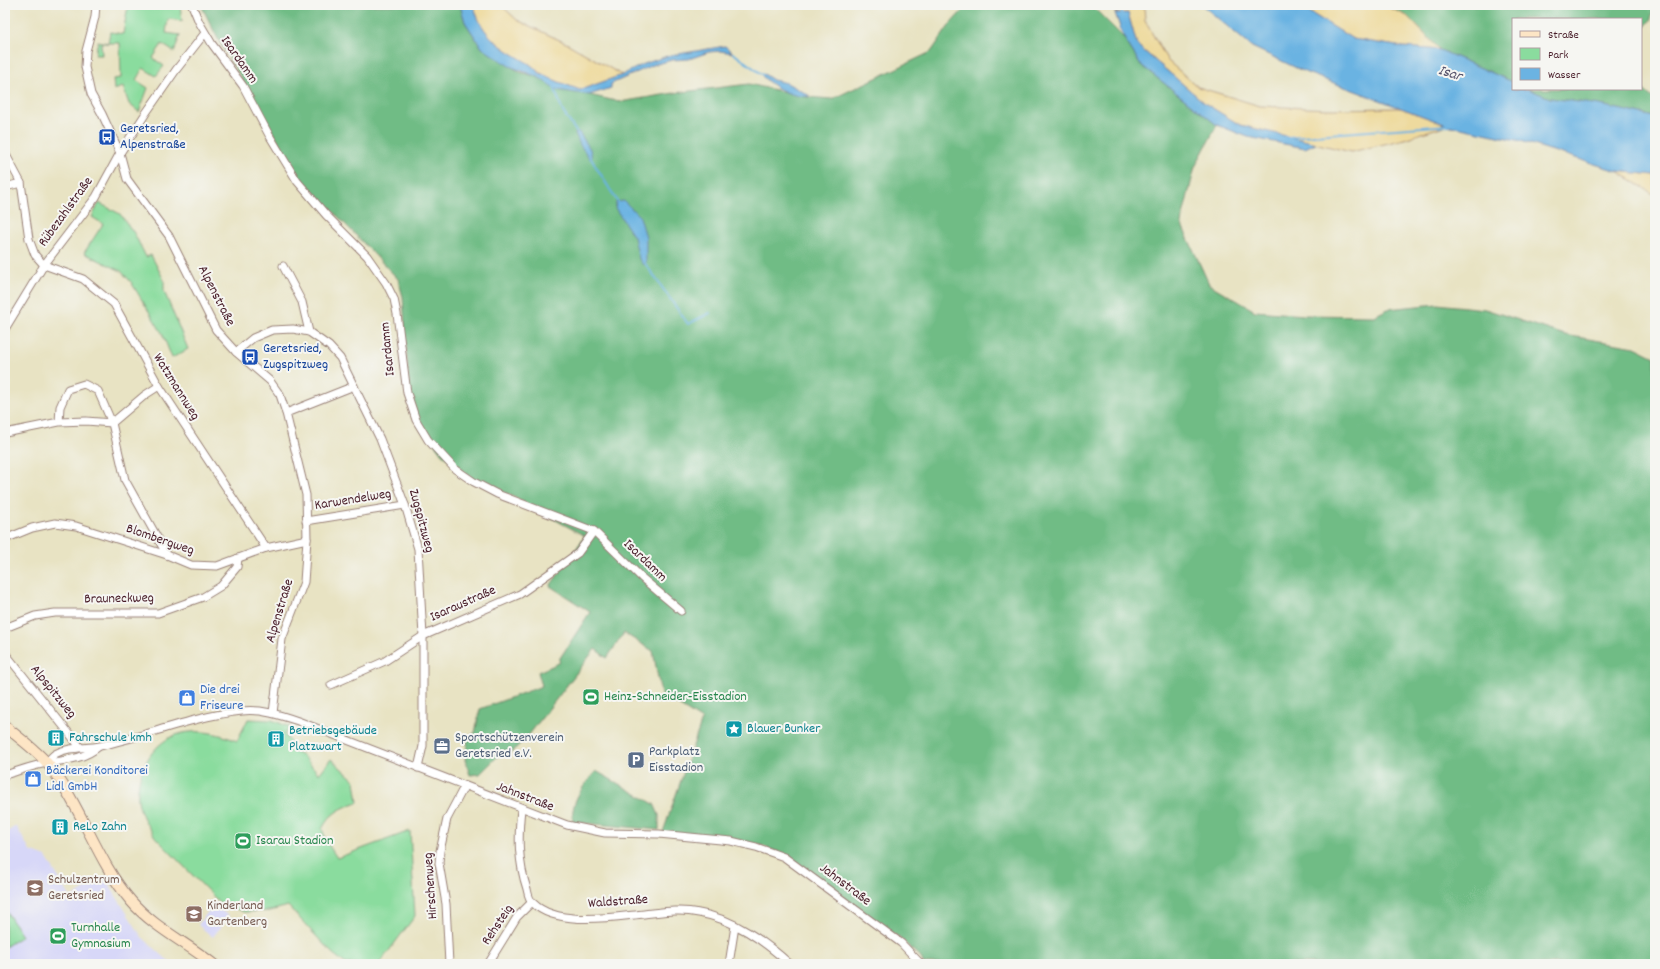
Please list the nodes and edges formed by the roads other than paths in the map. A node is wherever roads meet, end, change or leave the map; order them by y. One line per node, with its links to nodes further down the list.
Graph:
1 (96, 5): 5 (street, Alpenstraße)
2 (192, 5): 3 (street, Isardamm)
3 (205, 33): 5 (street, Rübezahlstraße); 21 (street, Isardamm)
4 (5, 153): 6 (street)
5 (120, 153): 8 (street, Rübezahlstraße); 12 (street, Alpenstraße)
6 (21, 183): 7 (street); 8 (street)
7 (5, 187)
8 (44, 265): 10 (street, Rübezahlstraße); 13 (street, Watzmannweg)
9 (283, 266): 11 (street)
10 (5, 329)
11 (309, 332): 12 (street, Zugspitzweg); 14 (street, Zugspitzweg)
12 (236, 352): 15 (street, Alpenstraße)
13 (158, 386): 17 (street); 24 (street, Watzmannweg)
14 (354, 386): 15 (street); 19 (street, Zugspitzweg)
15 (286, 413): 20 (street, Alpenstraße)
16 (60, 422): 17 (street); 17 (street); 18 (street)
17 (112, 423): 25 (street)
18 (5, 433)
19 (405, 505): 20 (street, Karwendelweg); 29 (street, Zugspitzweg)
20 (306, 521): 23 (street, Alpenstraße)
21 (594, 531): 27 (street, Isardamm); 29 (street, Isaraustraße)
22 (5, 539): 25 (street, Blombergweg)
23 (307, 539): 24 (street, Blombergweg); 32 (street, Alpenstraße)
24 (266, 548): 26 (street, Blombergweg)
25 (167, 555): 26 (street, Blombergweg)
26 (238, 558): 28 (street, Brauneckweg)
27 (681, 611)
28 (5, 628)
29 (423, 636): 31 (street, Isaraustraße); 37 (street, Zugspitzweg)
30 (5, 653): 35 (street, Alpspitzweg)
31 (331, 685)
32 (273, 713): 34 (street, Jahnstraße); 37 (street, Jahnstraße)
33 (5, 726): 36 (street)
34 (98, 746): 35 (street, Jahnstraße); 36 (street, Jahnstraße)
35 (80, 747): 36 (street, Jahnstraße)
36 (47, 763): 38 (street, Jahnstraße); 43 (street)
37 (418, 768): 39 (street, Jahnstraße)
38 (5, 775)
39 (464, 787): 40 (street, Jahnstraße); 44 (street, Hirschenweg)
40 (521, 809): 41 (street); 48 (street, Jahnstraße)
41 (531, 903): 42 (street, Waldstraße); 45 (street, Rehsteig)
42 (735, 926): 46 (street); 47 (street, Waldstraße)
43 (213, 964)
44 (449, 964)
45 (488, 964)
46 (729, 964)
47 (790, 964)
48 (921, 964)

